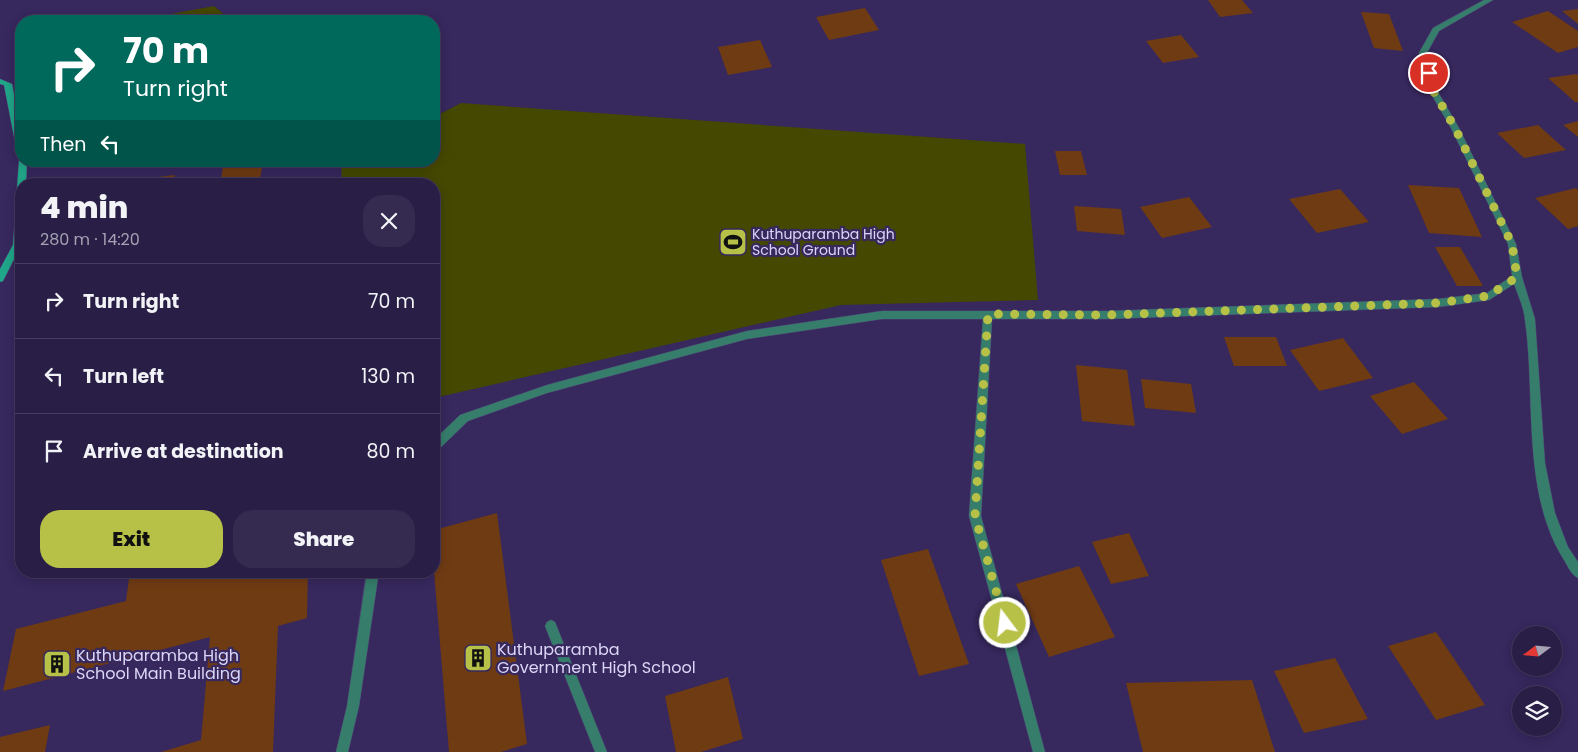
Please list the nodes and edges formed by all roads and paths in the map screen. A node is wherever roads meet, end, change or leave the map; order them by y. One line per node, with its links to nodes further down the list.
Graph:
1 (1489, 0): 5 (street)
2 (0, 81): 3 (main road)
3 (15, 121)
4 (15, 249): 6 (main road)
5 (1517, 277): 7 (street); 9 (street)
6 (0, 278)
7 (988, 314): 8 (street); 14 (street)
8 (440, 441)
9 (1578, 572)
10 (372, 578): 12 (street)
11 (551, 626): 13 (street)
12 (342, 752)
13 (601, 752)
14 (1039, 752)

